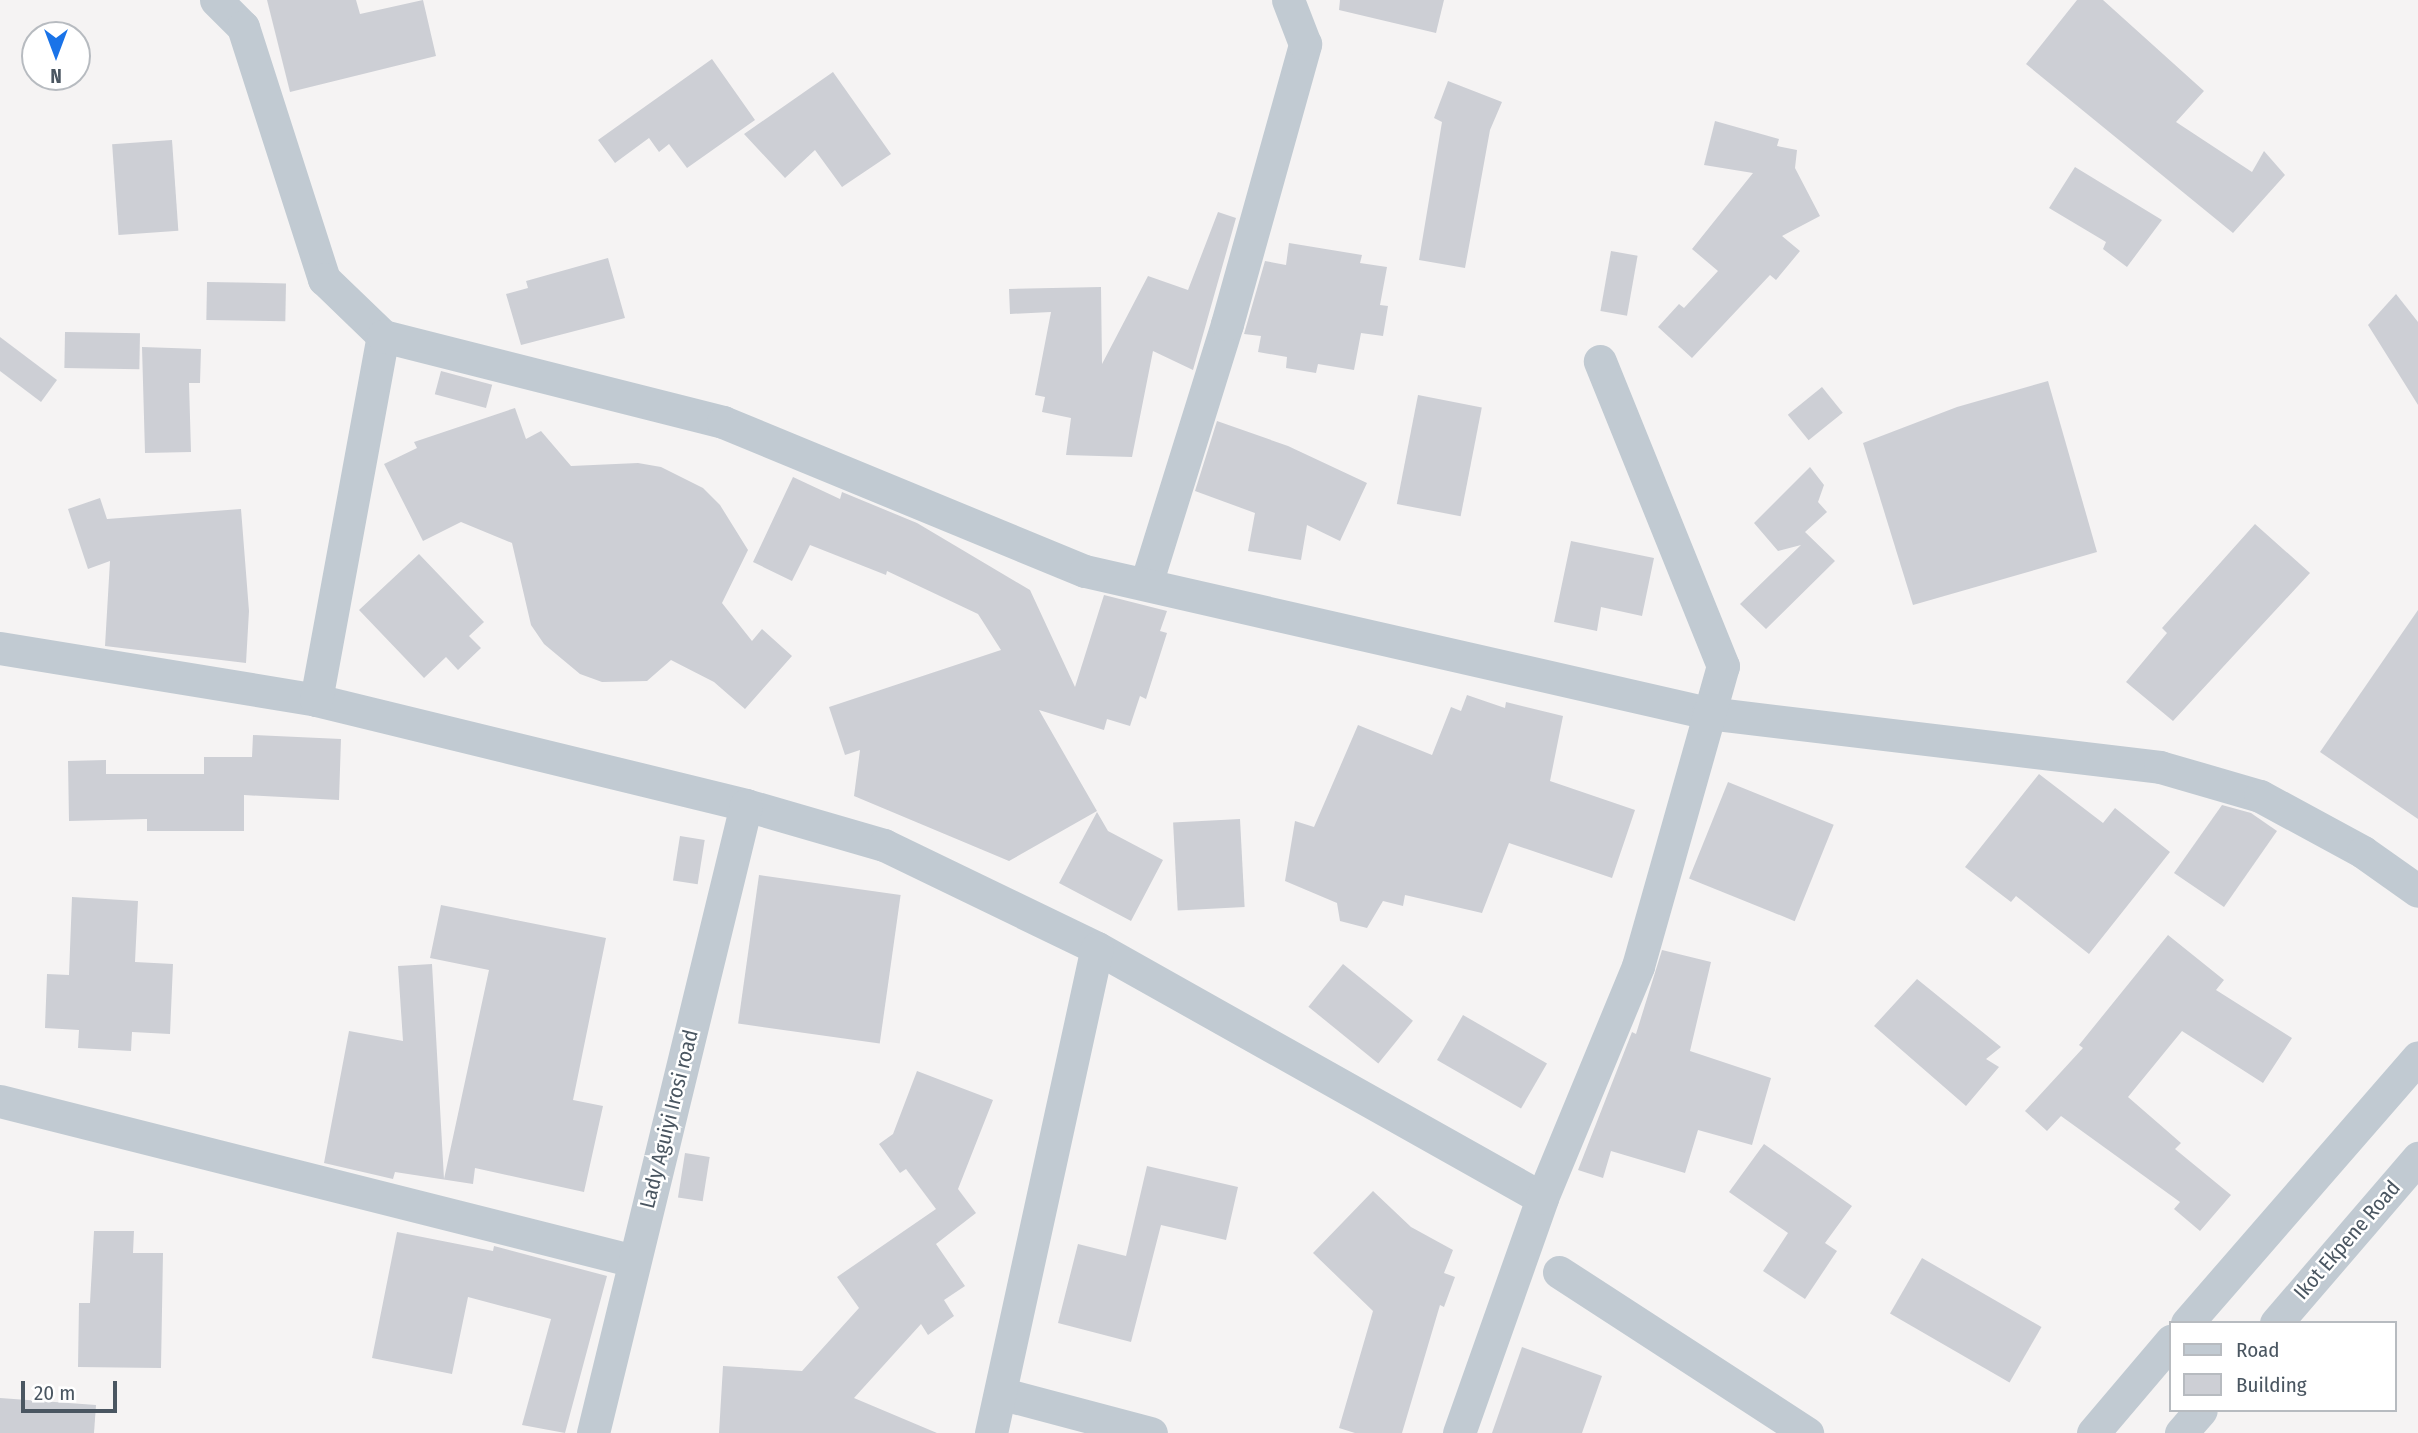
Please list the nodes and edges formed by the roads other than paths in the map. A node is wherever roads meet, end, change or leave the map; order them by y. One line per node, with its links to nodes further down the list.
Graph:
1 (216, 0): 3 (street)
2 (1288, 0): 5 (street)
3 (383, 336): 5 (street); 7 (street)
4 (1600, 361): 8 (street)
5 (1146, 584): 8 (street)
6 (0, 648): 7 (street)
7 (316, 700): 9 (street)
8 (1708, 712): 10 (street); 15 (street)
9 (746, 805): 11 (street); 16 (street, Lady Aguiyi Irosi road)
10 (2418, 891)
11 (1097, 948): 15 (street); 21 (street)
12 (2418, 1057): 18 (street)
13 (0, 1101): 16 (street)
14 (2418, 1158): 19 (street, Ikot Ekpene Road)
15 (1542, 1198): 26 (street)
16 (635, 1261): 23 (street, Lady Aguiyi Irosi road)
17 (1559, 1272): 27 (street)
18 (2189, 1321)
19 (2278, 1321)
20 (2170, 1342): 28 (street)
21 (1003, 1394): 24 (street); 25 (street)
22 (2198, 1412): 29 (street)
23 (593, 1433)
24 (991, 1433)
25 (1152, 1433)
26 (1459, 1433)
27 (1807, 1433)
28 (2093, 1433)
29 (2181, 1433)

